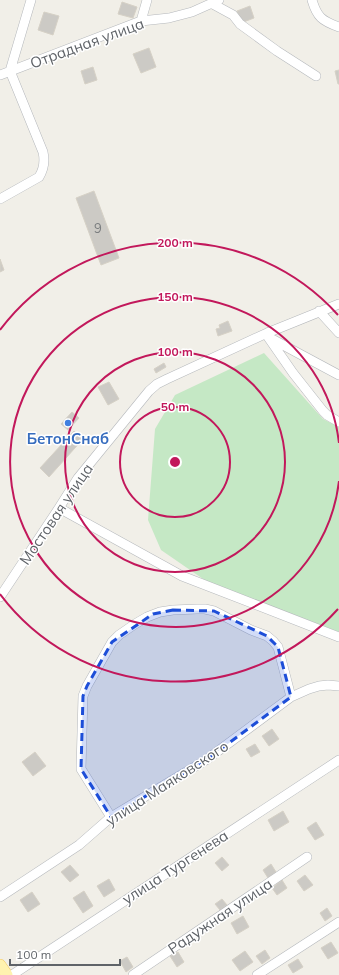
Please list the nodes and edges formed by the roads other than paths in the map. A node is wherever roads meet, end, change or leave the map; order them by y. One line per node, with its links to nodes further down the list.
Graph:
1 (31, 0): 7 (street)
2 (147, 0): 5 (street)
3 (312, 0): 6 (street)
4 (215, 2): 5 (street, Отрадная улица); 9 (street)
5 (141, 21): 7 (street, Отрадная улица)
6 (339, 26)
7 (10, 71): 8 (street, Отрадная улица); 10 (street)
8 (0, 75)
9 (316, 76)
10 (0, 199)
11 (339, 304): 12 (street, Мостовая улица)
12 (319, 311): 13 (street); 14 (street, Мостовая улица)
13 (339, 333)
14 (267, 335): 15 (street); 16 (street); 17 (street, Мостовая улица)
15 (339, 375)
16 (339, 422)
17 (59, 508): 18 (street, Мостовая улица); 19 (street)
18 (0, 597)
19 (339, 637)
20 (339, 686): 21 (street, улица Маяковского)
21 (291, 697): 23 (street, улица Маяковского); 23 (street)
22 (339, 760): 29 (street, улица Тургенева)
23 (111, 817): 25 (street, улица Маяковского)
24 (308, 857): 30 (street, Радужная улица)
25 (0, 897)
26 (339, 922): 31 (street)
27 (0, 965): 28 (main road)
28 (7, 975)
29 (12, 975)
30 (133, 975)
31 (257, 975)

